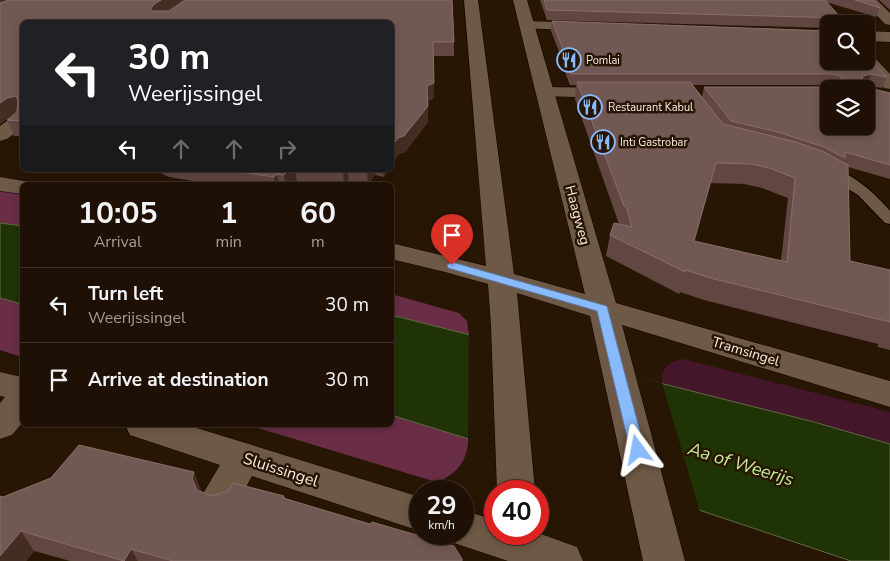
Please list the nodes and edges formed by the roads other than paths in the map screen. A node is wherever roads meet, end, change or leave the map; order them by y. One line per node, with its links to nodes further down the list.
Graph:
1 (471, 0): 20 (main road)
2 (520, 0): 5 (main road, Haagweg)
3 (869, 0): 4 (main road)
4 (890, 21)
5 (527, 25): 6 (main road); 11 (main road, Haagweg)
6 (600, 28)
7 (875, 36): 8 (main road)
8 (890, 37)
9 (875, 68): 10 (main road)
10 (890, 84)
11 (544, 92): 12 (main road); 21 (main road, Haagweg)
12 (632, 93)
13 (20, 121): 14 (main road)
14 (0, 135)
15 (815, 164): 18 (lane)
16 (0, 184): 17 (main road)
17 (20, 187)
18 (890, 220)
19 (394, 252): 20 (main road, Tramsingel)
20 (501, 279): 21 (main road, Tramsingel); 29 (main road)
21 (602, 309): 24 (main road, Tramsingel); 35 (main road, Haagweg)
22 (0, 384): 23 (main road)
23 (20, 389)
24 (890, 394)
25 (20, 403): 26 (main road)
26 (0, 424)
27 (148, 427): 28 (main road, Sluissingel)
28 (244, 457): 30 (main road); 31 (main road, Sluissingel)
29 (516, 480)
30 (220, 496)
31 (409, 510)
32 (474, 532): 33 (main road)
33 (520, 547): 34 (main road)
34 (562, 561)
35 (664, 561)

